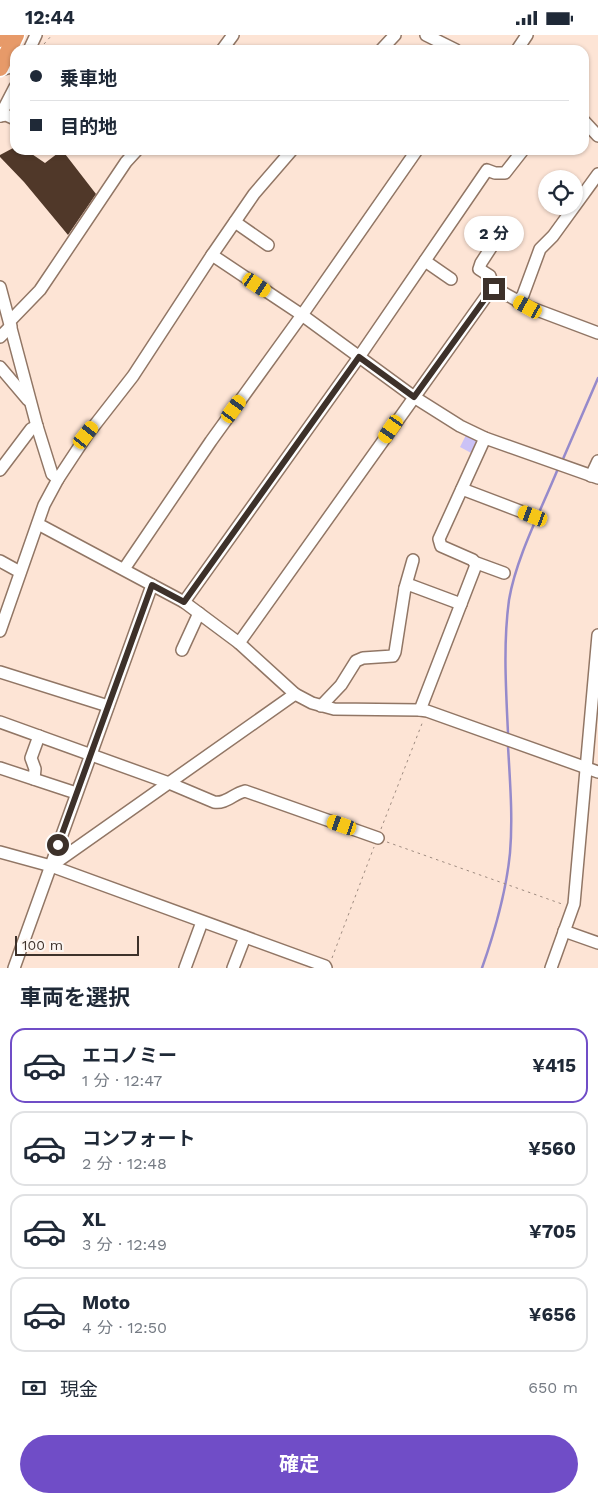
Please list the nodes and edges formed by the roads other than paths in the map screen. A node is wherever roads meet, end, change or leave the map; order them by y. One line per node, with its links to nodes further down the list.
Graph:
1 (395, 35): 3 (street)
2 (426, 35): 4 (street)
3 (386, 45)
4 (446, 45)
5 (10, 48): 6 (highway)
6 (0, 69)
7 (10, 97): 8 (street)
8 (0, 116)
9 (591, 123): 10 (street)
10 (598, 136)
11 (132, 155): 26 (street)
12 (288, 155): 16 (street)
13 (414, 155): 25 (street)
14 (519, 155): 20 (street)
15 (598, 174): 24 (street)
16 (235, 222): 18 (street); 19 (street)
17 (503, 229): 23 (street)
18 (268, 245)
19 (212, 255): 25 (street); 38 (street)
20 (425, 261): 21 (street); 29 (street)
21 (451, 279)
22 (0, 287): 26 (street)
23 (494, 289): 24 (street); 31 (street)
24 (518, 302): 27 (street)
25 (302, 315): 29 (street); 45 (street)
26 (11, 323): 28 (street); 32 (street)
27 (598, 333)
28 (0, 337)
29 (359, 357): 31 (street); 50 (street)
30 (0, 367): 32 (street)
31 (414, 397): 34 (street); 55 (street)
32 (31, 403): 33 (street)
33 (37, 426): 36 (street); 38 (street)
34 (485, 438): 37 (street); 39 (street)
35 (598, 461): 37 (street)
36 (0, 470)
37 (595, 477)
38 (58, 479): 41 (street)
39 (462, 489): 40 (street); 44 (street)
40 (533, 516)
41 (38, 524): 45 (street); 46 (street)
42 (413, 560): 49 (street)
43 (0, 561): 46 (street)
44 (474, 562): 47 (street); 51 (street)
45 (124, 569): 48 (street)
46 (20, 572): 53 (street)
47 (504, 573)
48 (152, 585): 50 (street); 62 (street)
49 (405, 588): 51 (street); 61 (street)
50 (184, 602): 52 (street)
51 (461, 604): 63 (street)
52 (198, 613): 55 (street); 56 (street)
53 (0, 631)
54 (598, 635): 57 (street)
55 (239, 643): 59 (street)
56 (182, 650)
57 (597, 655): 60 (street)
58 (0, 672): 62 (street)
59 (295, 694): 61 (street); 71 (street)
60 (595, 701): 67 (street)
61 (321, 706): 63 (street)
62 (108, 707): 66 (street)
63 (420, 710): 67 (street)
64 (0, 722): 65 (street)
65 (39, 735): 66 (street); 70 (street)
66 (90, 754): 71 (street); 72 (street)
67 (585, 767): 69 (street); 77 (street)
68 (0, 768): 70 (street)
69 (598, 772)
70 (34, 779): 72 (street)
71 (169, 783): 73 (street); 75 (street)
72 (76, 793): 75 (street)
73 (378, 838)
74 (0, 853): 75 (street)
75 (50, 866): 76 (street); 80 (street)
76 (202, 922): 78 (street); 81 (street)
77 (564, 931): 79 (street); 84 (street)
78 (245, 937): 82 (street); 83 (street)
79 (598, 943)
80 (14, 968)
81 (185, 968)
82 (233, 968)
83 (326, 968)
84 (550, 968)

